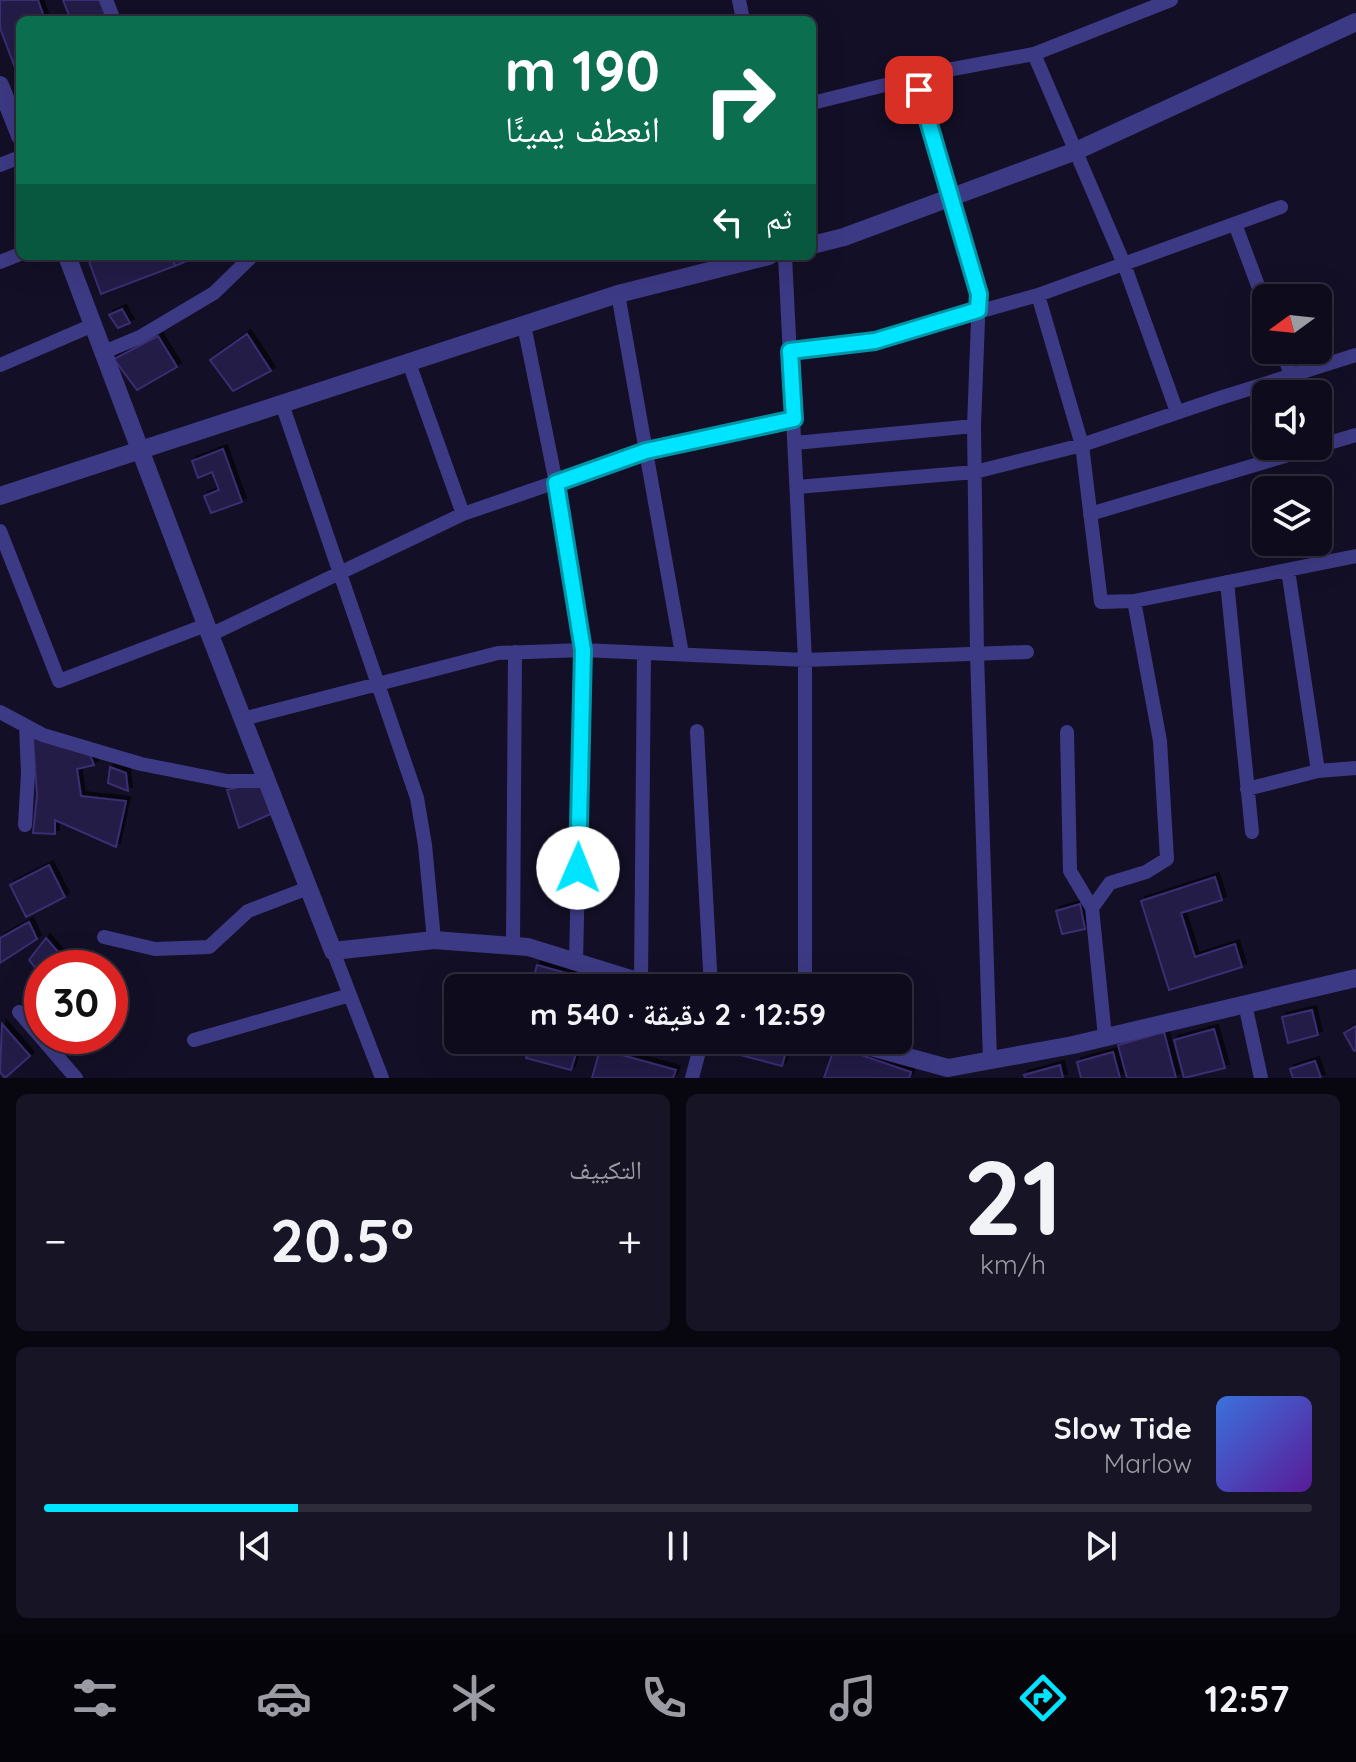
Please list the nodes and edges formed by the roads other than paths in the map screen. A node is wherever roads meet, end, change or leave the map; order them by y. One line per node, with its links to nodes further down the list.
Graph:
1 (1171, 0): 3 (street)
2 (1356, 22): 8 (street)
3 (1034, 54): 6 (street); 8 (street)
4 (0, 85): 7 (street)
5 (919, 90): 9 (street)
6 (816, 102)
7 (16, 126)
8 (1076, 151): 9 (street); 17 (street)
9 (952, 197): 12 (street); 21 (street)
10 (1281, 207): 11 (street)
11 (1235, 224): 17 (street); 18 (street)
12 (816, 244)
13 (69, 260): 22 (street)
14 (248, 260): 25 (street)
15 (753, 260): 19 (street)
16 (785, 260): 24 (street)
17 (1124, 264): 20 (street); 32 (street)
18 (1257, 284)
19 (618, 294): 23 (street); 39 (street)
20 (1038, 295): 21 (street); 37 (street)
21 (978, 310): 24 (street); 34 (street)
22 (93, 325): 25 (street); 29 (street)
23 (524, 325): 27 (street); 41 (street)
24 (790, 351): 33 (street)
25 (104, 352): 38 (street)
26 (1356, 355): 30 (street)
27 (409, 363): 31 (street); 44 (street)
28 (1287, 364): 30 (street)
29 (0, 365)
30 (1291, 375): 32 (street)
31 (282, 404): 38 (street); 49 (street)
32 (1177, 412): 37 (street)
33 (794, 419): 36 (street); 39 (street)
34 (974, 426): 36 (street); 40 (street)
35 (1356, 435): 45 (street)
36 (795, 443): 42 (street)
37 (1082, 445): 40 (street); 45 (street)
38 (142, 450): 43 (street); 52 (street)
39 (646, 451): 41 (street); 57 (street)
40 (975, 472): 42 (street); 58 (street)
41 (556, 483): 44 (street); 53 (street)
42 (797, 487): 59 (street)
43 (0, 496)
44 (463, 514): 49 (street)
45 (1090, 514): 51 (street)
46 (0, 531): 52 (street)
47 (1356, 556): 48 (street)
48 (1288, 570): 50 (street); 67 (street)
49 (340, 573): 52 (street); 60 (street)
50 (1227, 582): 51 (street); 69 (street)
51 (1134, 601): 73 (street)
52 (208, 630): 62 (street)
53 (583, 650): 54 (street); 56 (street); 78 (street)
54 (515, 652): 60 (street); 76 (street)
55 (1027, 652): 58 (street)
56 (644, 653): 57 (street); 80 (street)
57 (682, 654): 59 (street)
58 (977, 654): 59 (street); 91 (street)
59 (805, 660): 82 (street)
60 (377, 683): 62 (street); 75 (street)
61 (0, 712): 63 (street)
62 (242, 719): 68 (street)
63 (26, 726): 68 (street); 70 (street)
64 (697, 731): 81 (street)
65 (1067, 732): 73 (street)
66 (1356, 768): 67 (street)
67 (1318, 771): 69 (street)
68 (267, 781): 72 (street)
69 (1247, 789): 71 (street)
70 (25, 825)
71 (1252, 832)
72 (308, 888): 74 (street); 77 (street)
73 (1092, 908): 87 (street)
74 (104, 937)
75 (434, 940): 76 (street); 77 (street)
76 (513, 946): 78 (street)
77 (333, 951): 84 (street)
78 (576, 962): 79 (street)
79 (615, 974)
80 (641, 974)
81 (710, 974)
82 (805, 974)
83 (1356, 978): 85 (street)
84 (350, 995): 88 (street); 93 (street)
85 (1245, 1004): 87 (street); 95 (street)
86 (19, 1012): 92 (street)
87 (1105, 1037): 91 (street)
88 (194, 1040)
89 (698, 1054): 94 (street)
90 (896, 1054): 91 (street)
91 (990, 1060)
92 (76, 1078)
93 (380, 1078)
94 (692, 1078)
95 (1261, 1078)

